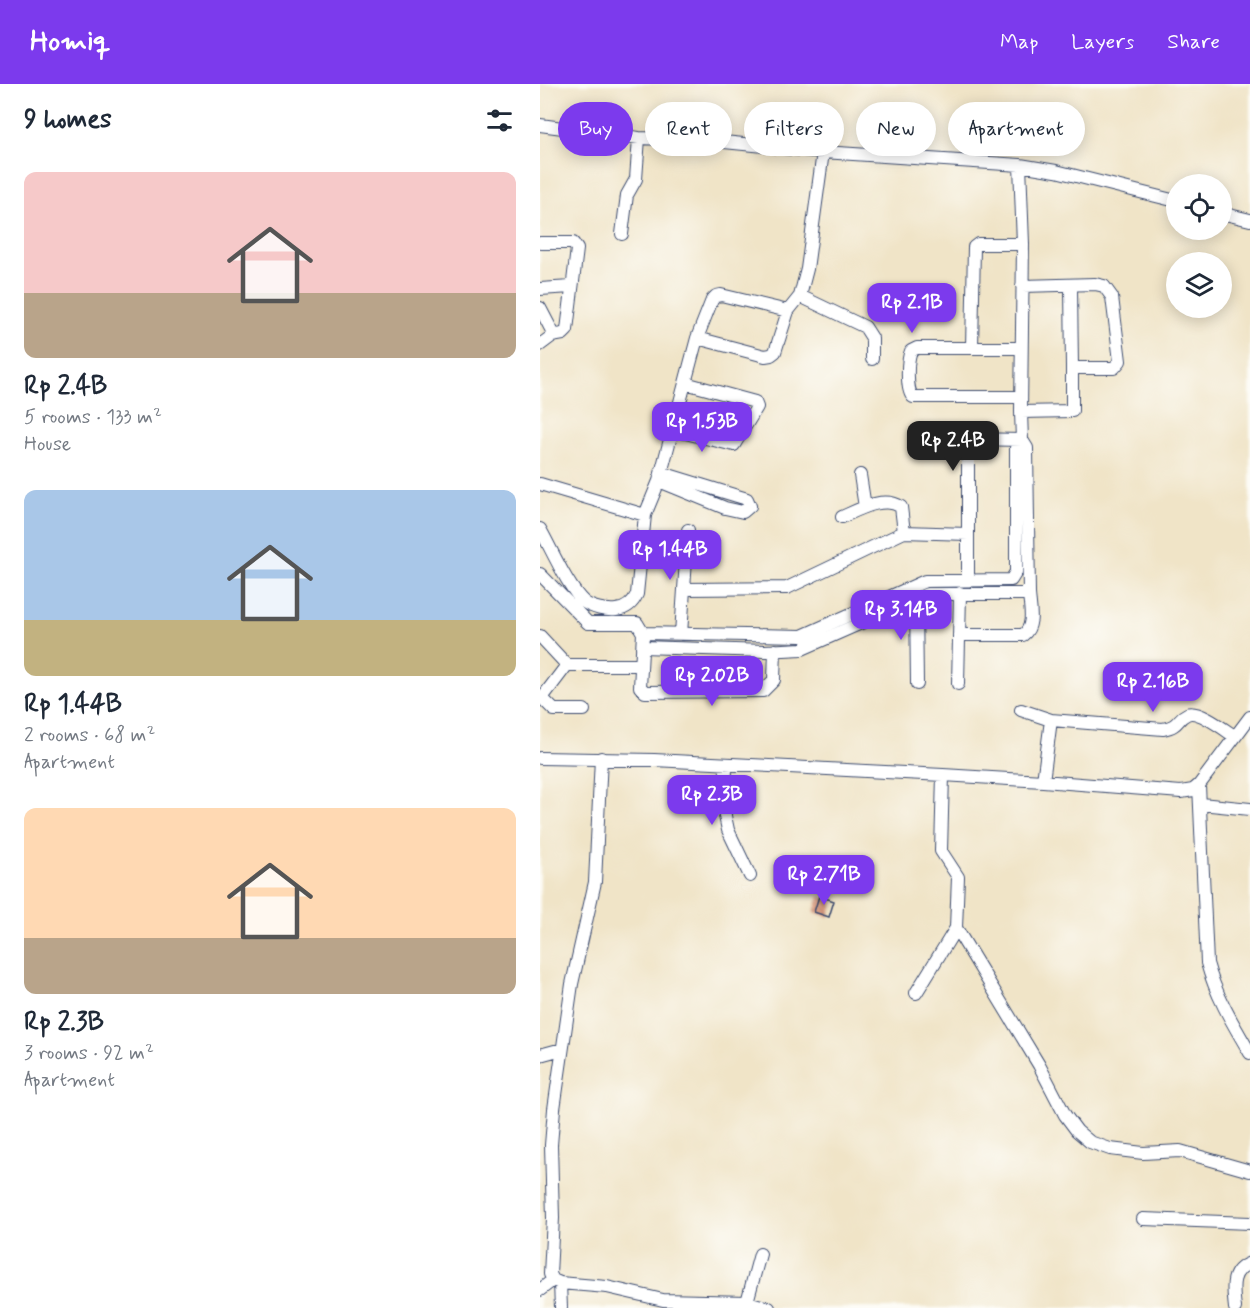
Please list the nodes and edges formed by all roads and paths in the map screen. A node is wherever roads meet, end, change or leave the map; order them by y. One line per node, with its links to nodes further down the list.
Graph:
1 (540, 125): 2 (street)
2 (639, 138): 3 (street); 10 (street)
3 (744, 144)
4 (844, 153): 6 (street)
5 (817, 156): 17 (street)
6 (1020, 165): 7 (street); 12 (street)
7 (1166, 198)
8 (1232, 216): 9 (street)
9 (1250, 220)
10 (622, 234)
11 (540, 243): 15 (street)
12 (1023, 244): 13 (street); 23 (street)
13 (1022, 286): 14 (street); 24 (street)
14 (1071, 286): 26 (street); 26 (street)
15 (571, 287): 16 (street); 20 (street)
16 (540, 289)
17 (800, 296): 19 (street); 25 (street)
18 (540, 308): 20 (street)
19 (788, 311): 21 (street); 21 (street)
20 (552, 336): 22 (street)
21 (697, 338): 27 (street)
22 (540, 345)
23 (972, 348): 24 (street); 28 (street)
24 (1021, 348): 28 (street)
25 (872, 359)
26 (1072, 368): 29 (street)
27 (685, 383): 30 (street); 30 (street)
28 (1021, 397): 29 (street)
29 (1021, 412): 31 (street)
30 (673, 430): 33 (street)
31 (1022, 440): 43 (street); 45 (street); 49 (street)
32 (860, 475): 37 (street)
33 (660, 477): 35 (street); 36 (street); 38 (street)
34 (540, 484): 38 (street)
35 (712, 488): 36 (street); 36 (street)
36 (707, 501)
37 (865, 507): 39 (street); 42 (street)
38 (645, 515): 40 (street)
39 (842, 517)
40 (540, 529)
41 (688, 530): 47 (street)
42 (904, 532): 43 (street); 47 (street)
43 (968, 534): 45 (street)
44 (540, 574): 51 (street)
45 (968, 580): 46 (street)
46 (939, 587): 48 (street); 50 (street); 53 (street)
47 (685, 589): 52 (street)
48 (960, 593): 49 (street); 54 (street)
49 (1029, 594): 54 (street)
50 (916, 599): 57 (street); 60 (street)
51 (643, 633): 52 (street); 56 (street)
52 (681, 634): 53 (street)
53 (765, 635): 57 (street)
54 (960, 635): 61 (street)
55 (540, 636): 58 (street)
56 (642, 646): 57 (street); 59 (street)
57 (770, 651): 59 (street)
58 (567, 665): 59 (street); 62 (street)
59 (641, 665)
60 (917, 684)
61 (958, 684)
62 (584, 710)
63 (1022, 710): 65 (street)
64 (1250, 717): 66 (street)
65 (1052, 720): 66 (street); 71 (street)
66 (1234, 736): 72 (street)
67 (540, 758): 68 (street)
68 (601, 758): 69 (street); 78 (street)
69 (726, 765): 70 (street); 75 (street)
70 (943, 775): 71 (street); 76 (street)
71 (1043, 781): 72 (street)
72 (1199, 785): 73 (street)
73 (1201, 804): 74 (street); 79 (street)
74 (1250, 809)
75 (750, 876)
76 (956, 928): 77 (street); 81 (street)
77 (916, 993)
78 (562, 1048): 80 (street); 86 (street)
79 (1250, 1053)
80 (540, 1055)
81 (1250, 1171)
82 (1143, 1219): 83 (street)
83 (1250, 1223)
84 (760, 1254): 88 (street)
85 (1250, 1263): 91 (street)
86 (556, 1282): 87 (street); 88 (street); 89 (street)
87 (540, 1290)
88 (747, 1302): 90 (street)
89 (561, 1308)
90 (769, 1308)
91 (1235, 1308)

